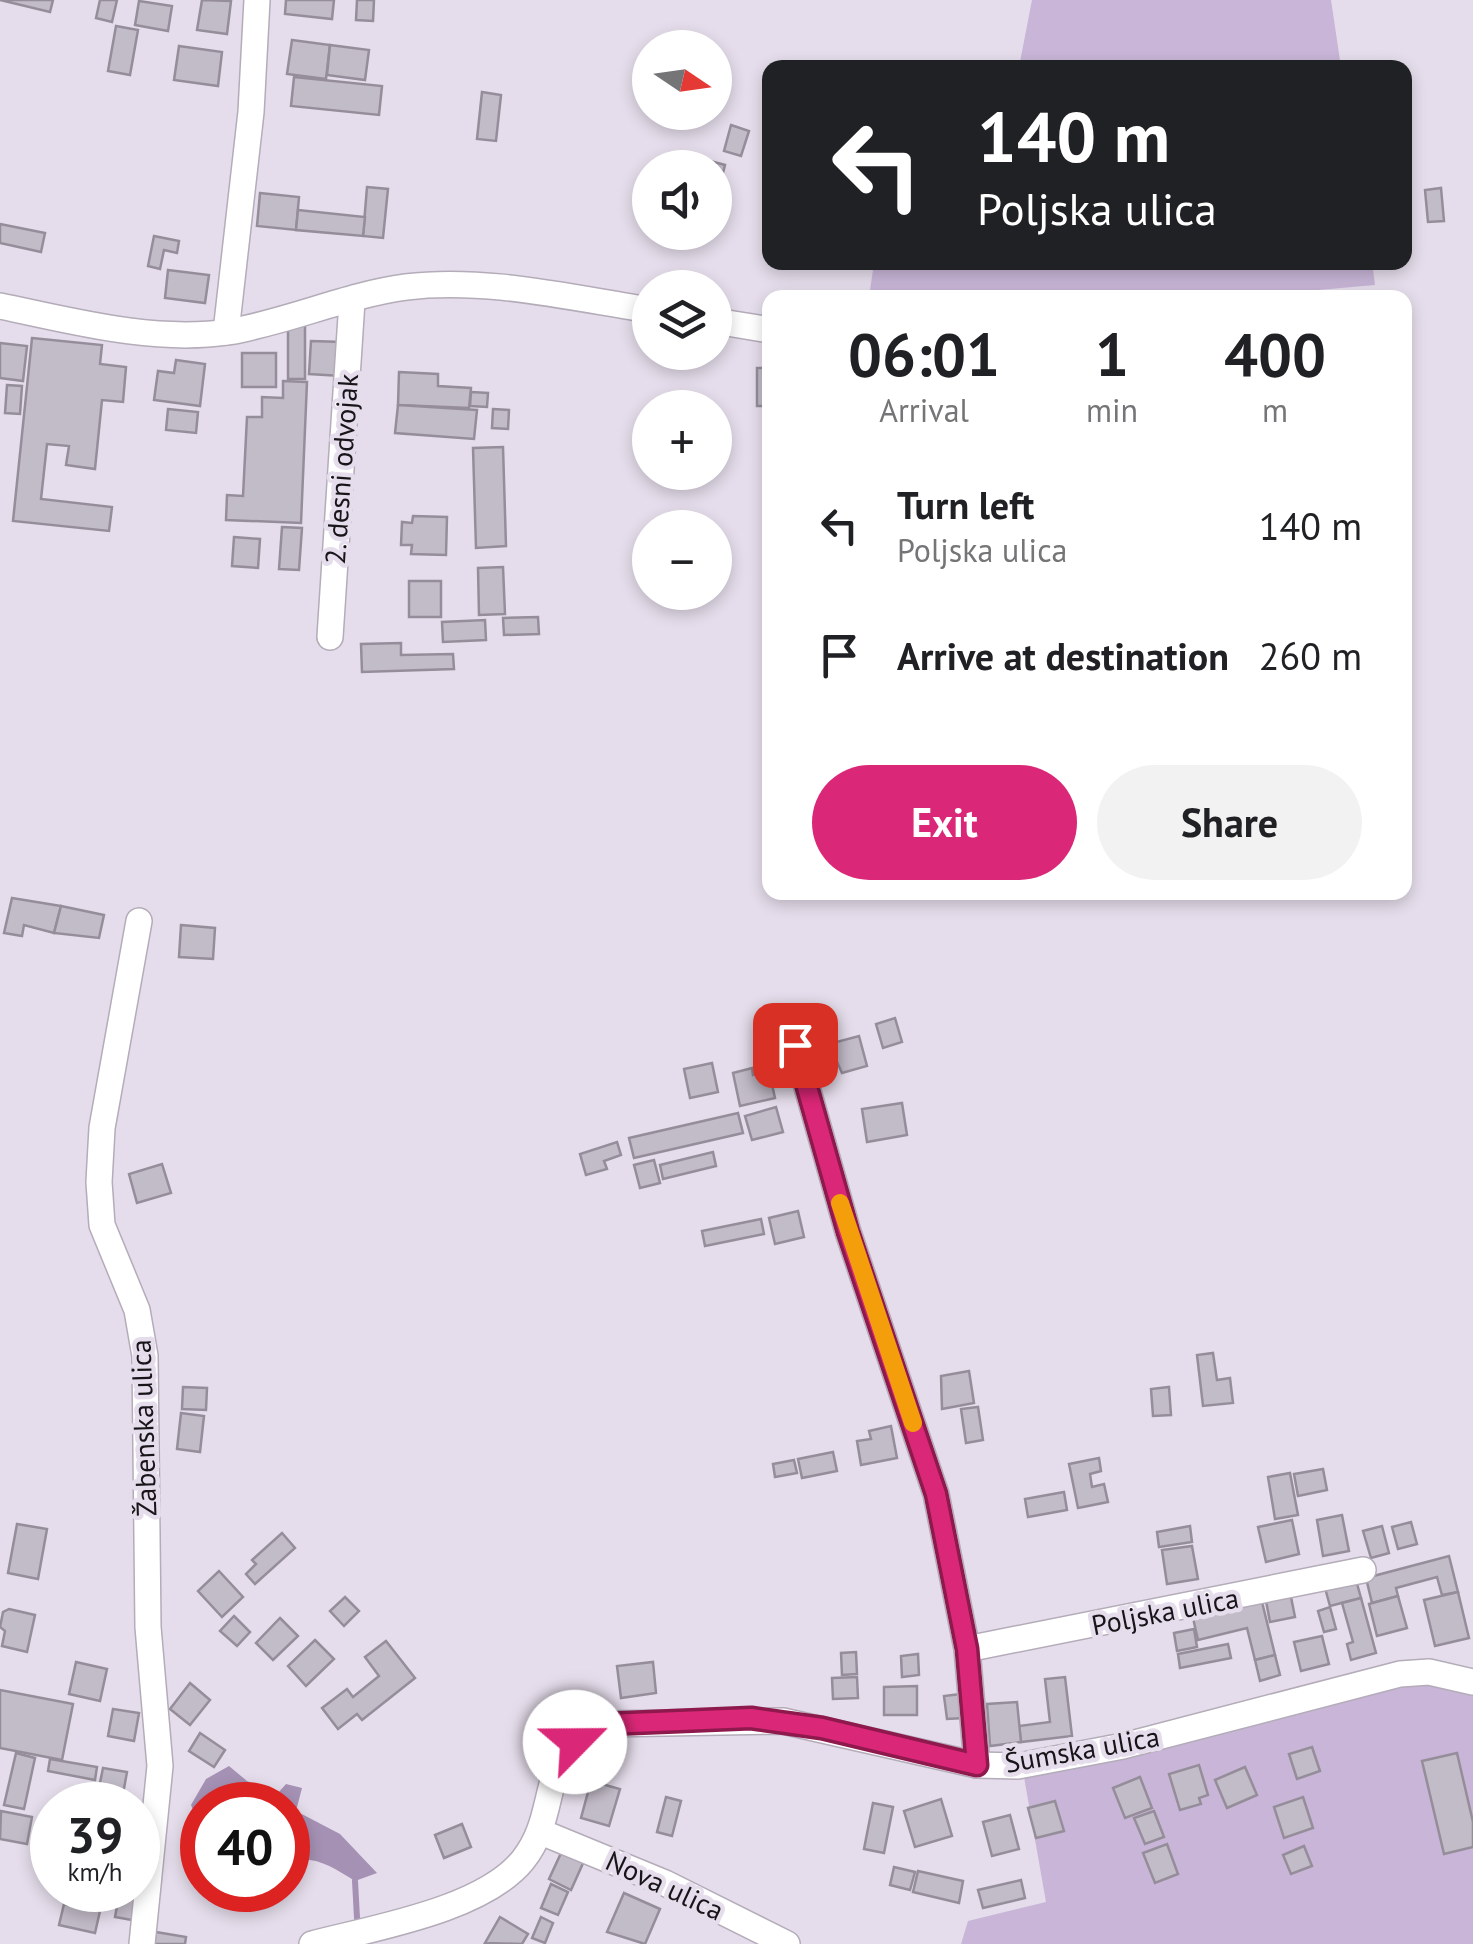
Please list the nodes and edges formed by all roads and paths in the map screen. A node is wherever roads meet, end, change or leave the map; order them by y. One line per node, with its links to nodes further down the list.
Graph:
1 (257, 0): 7 (street)
2 (352, 301): 4 (street); 7 (street); 8 (street, 2. desni odvojak)
3 (0, 306): 7 (street)
4 (632, 307)
5 (732, 323): 6 (street)
6 (762, 329)
7 (226, 332)
8 (330, 636)
9 (140, 921): 16 (street, Žabenska ulica)
10 (795, 1045): 12 (street)
11 (1363, 1570): 12 (street, Poljska ulica)
12 (967, 1649): 14 (street)
13 (1473, 1682): 14 (street, Šumska ulica)
14 (977, 1765): 15 (street, Šumska ulica)
15 (540, 1832): 17 (street, Šumska ulica); 18 (street, Nova ulica)
16 (142, 1944)
17 (312, 1944)
18 (787, 1944)

